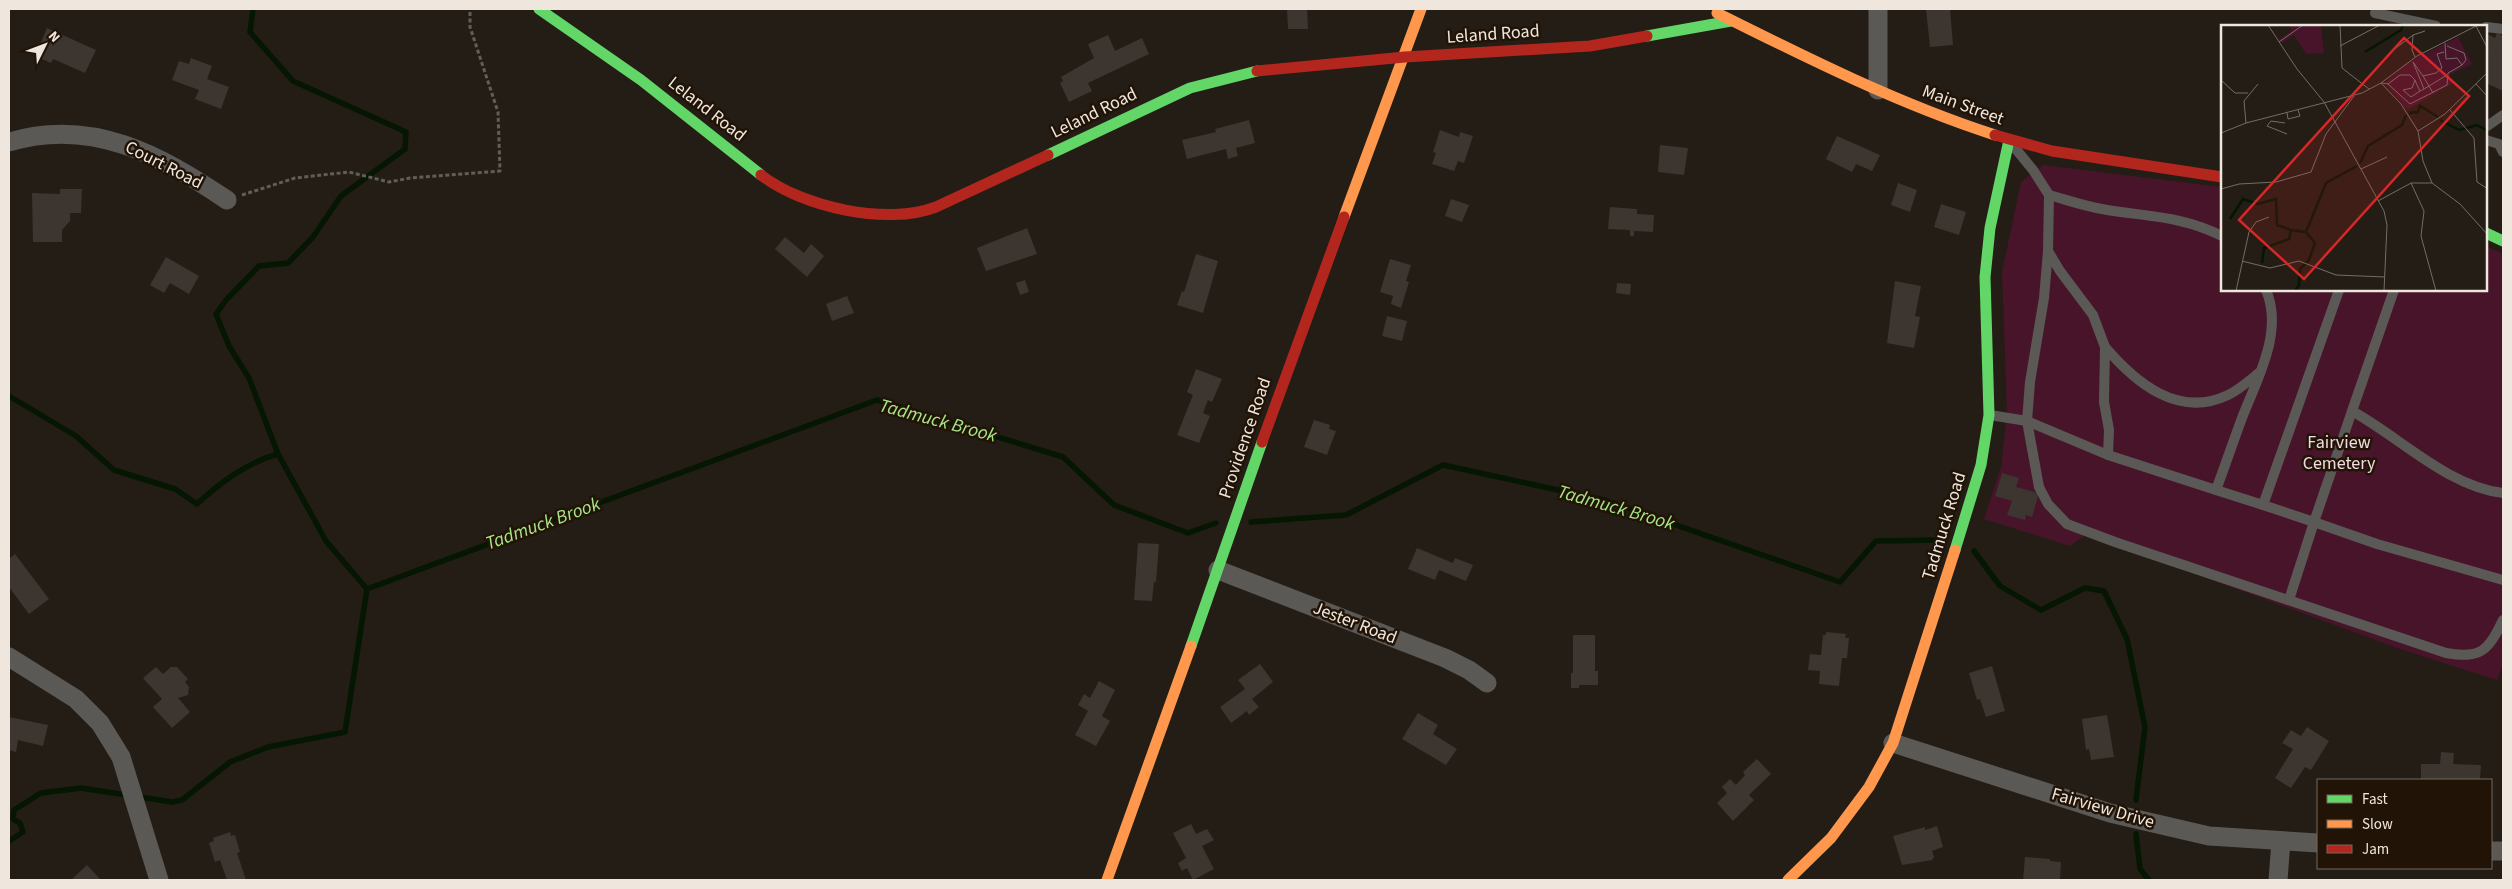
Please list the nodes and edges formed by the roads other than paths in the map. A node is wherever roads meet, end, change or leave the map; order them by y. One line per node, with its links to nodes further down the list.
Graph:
1 (539, 9): 10 (street, Leland Road)
2 (1421, 9): 10 (street, Providence Road)
3 (1710, 9): 6 (street, Main Street)
4 (1878, 9): 11 (street)
5 (2375, 13): 7 (lane)
6 (1731, 20): 10 (street, Leland Road); 11 (street, Main Street)
7 (2431, 25)
8 (2487, 27): 9 (lane)
9 (2503, 29)
10 (1405, 57): 38 (street, Providence Road)
11 (1878, 90): 14 (street, Main Street)
12 (2503, 115): 13 (lane)
13 (2487, 125)
14 (2009, 140): 18 (street, Main Street); 19 (lane); 31 (street, Tadmuck Road)
15 (2487, 140): 17 (lane)
16 (9, 142): 20 (street, Court Road)
17 (2503, 152)
18 (2221, 177)
19 (2049, 195): 22 (lane); 24 (lane)
20 (227, 200)
21 (2487, 233): 23 (street)
22 (2221, 236)
23 (2503, 241)
24 (2048, 251): 28 (lane); 32 (lane)
25 (2266, 291): 29 (lane)
26 (2339, 291): 36 (lane)
27 (2394, 291): 30 (lane)
28 (2105, 347): 29 (lane); 33 (lane)
29 (2260, 372): 34 (lane)
30 (2352, 411): 35 (lane); 37 (lane)
31 (1989, 415): 32 (lane); 44 (street, Tadmuck Road)
32 (2027, 421): 33 (lane); 40 (lane)
33 (2108, 455): 34 (lane)
34 (2216, 490): 36 (lane)
35 (2503, 493)
36 (2263, 505): 37 (lane)
37 (2314, 522): 39 (lane); 40 (lane)
38 (1218, 570): 43 (street, Jester Road); 48 (street, Providence Road)
39 (2503, 580)
40 (2288, 600): 41 (lane)
41 (2503, 620)
42 (9, 657): 47 (street)
43 (1488, 683)
44 (1893, 743): 45 (street, Fairview Drive); 49 (street, Tadmuck Road)
45 (2281, 841): 46 (street, Fairview Drive); 50 (street)
46 (2317, 843)
47 (159, 880)
48 (1107, 880)
49 (1788, 880)
50 (2278, 880)

